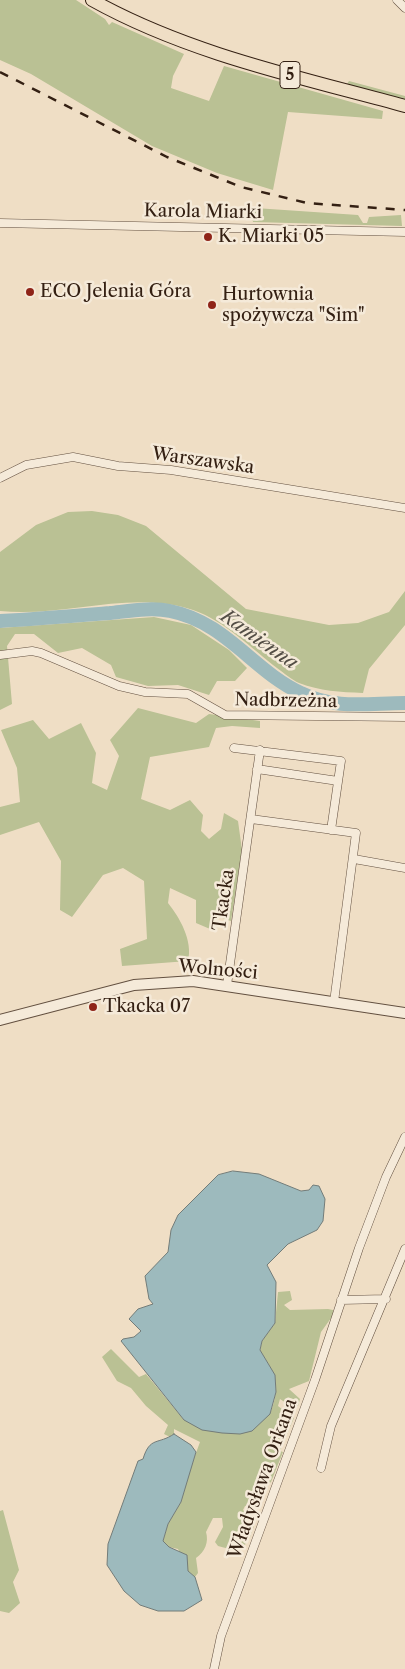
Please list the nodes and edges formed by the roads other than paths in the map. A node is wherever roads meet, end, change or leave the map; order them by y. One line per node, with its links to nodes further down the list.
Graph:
1 (92, 0): 4 (main road, 5)
2 (397, 0): 3 (street)
3 (405, 8)
4 (405, 106)
5 (0, 222): 6 (street, Karola Miarki)
6 (405, 232)
7 (0, 478): 8 (street, Warszawska)
8 (405, 508)
9 (0, 655): 10 (street, Nadbrzeżna)
10 (405, 717)
11 (234, 748): 12 (street)
12 (260, 750): 13 (street, Tkacka); 14 (street)
13 (257, 769): 14 (street); 15 (street, Tkacka)
14 (338, 781): 16 (street)
15 (251, 819): 16 (street); 19 (street, Tkacka)
16 (331, 830): 17 (street)
17 (354, 859): 18 (street); 20 (street)
18 (405, 868)
19 (227, 985): 20 (street, Wolności); 22 (street, Wolności)
20 (334, 1002): 21 (street, Wolności)
21 (405, 1013)
22 (0, 1020)
23 (405, 1137): 26 (street, Władysława Orkana)
24 (405, 1249): 25 (street)
25 (386, 1299): 26 (street); 27 (street)
26 (341, 1300): 28 (street, Władysława Orkana)
27 (321, 1468)
28 (214, 1669)

